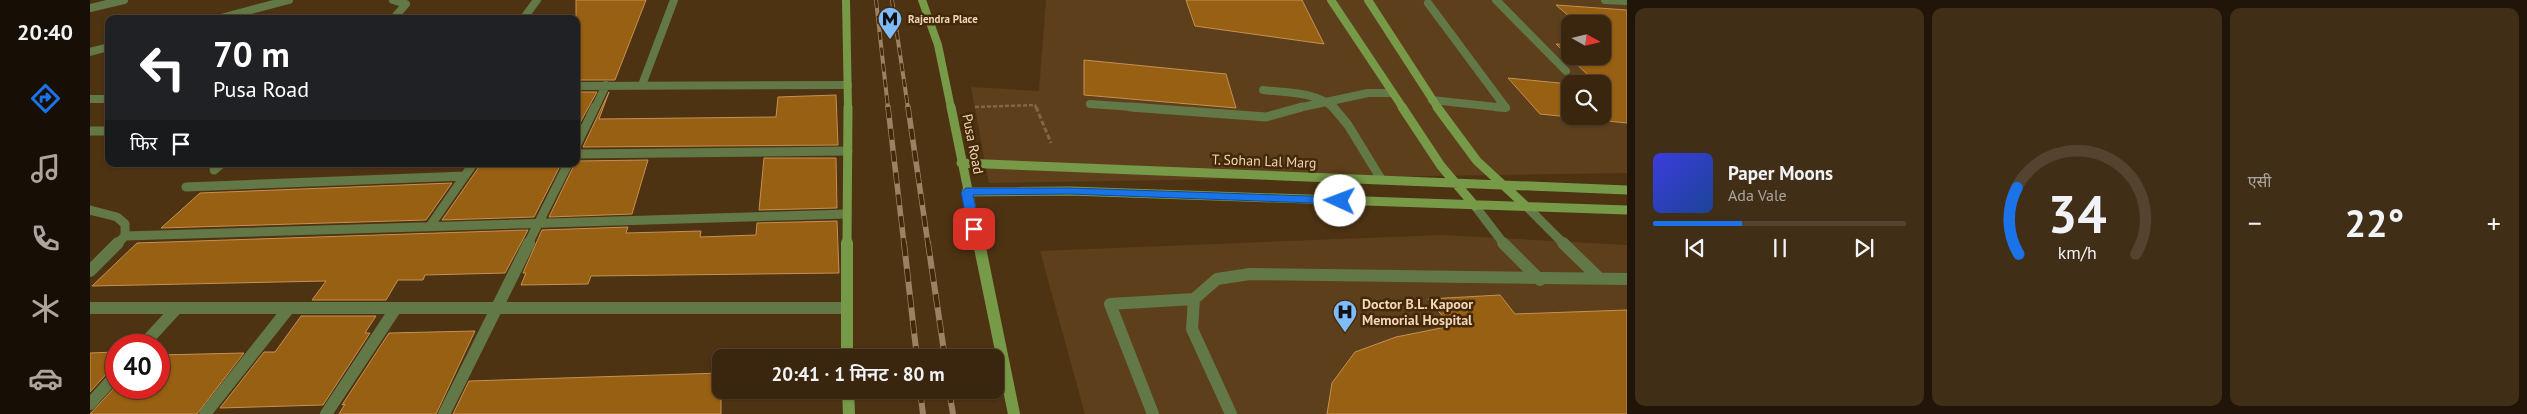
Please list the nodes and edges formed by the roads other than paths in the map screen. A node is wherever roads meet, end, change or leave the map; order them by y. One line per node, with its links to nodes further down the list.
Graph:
1 (124, 0): 14 (street)
2 (290, 0): 15 (street)
3 (393, 0): 16 (street)
4 (538, 0): 17 (street)
5 (674, 0): 24 (street)
6 (846, 0): 22 (street)
7 (922, 0): 37 (street, Pusa Road)
8 (1331, 0): 26 (street)
9 (1368, 0): 29 (street)
10 (1496, 0): 20 (street)
11 (1605, 0): 12 (street)
12 (1627, 2)
13 (1428, 3): 29 (street)
14 (90, 8)
15 (232, 15)
16 (397, 15)
17 (526, 15)
18 (105, 48): 19 (street)
19 (90, 52)
20 (1566, 71)
21 (606, 85): 23 (street); 24 (street); 34 (street)
22 (848, 85): 24 (street); 35 (street)
23 (580, 86)
24 (642, 86)
25 (1263, 90): 30 (street)
26 (1393, 93): 30 (street); 42 (street)
27 (90, 99): 28 (street)
28 (105, 99)
29 (1432, 100): 43 (street)
30 (1324, 101): 31 (street); 41 (street)
31 (1090, 104)
32 (90, 131): 33 (street)
33 (105, 131)
34 (580, 138)
35 (848, 151): 36 (street); 51 (street)
36 (580, 154)
37 (961, 163): 41 (street, T. Sohan Lal Marg); 46 (street, Pusa Road)
38 (471, 167): 40 (street)
39 (567, 167): 52 (street)
40 (465, 176): 44 (street); 53 (street)
41 (1381, 179): 42 (street, T. Sohan Lal Marg)
42 (1455, 182): 43 (street, T. Sohan Lal Marg); 47 (street)
43 (1500, 184): 45 (street, T. Sohan Lal Marg); 48 (street)
44 (186, 187)
45 (1627, 190)
46 (966, 192): 47 (street); 75 (street, Pusa Road)
47 (1475, 206): 48 (street); 58 (street)
48 (1527, 207): 50 (street); 56 (street)
49 (90, 210): 54 (street)
50 (1627, 210)
51 (847, 214): 52 (street); 64 (street)
52 (540, 222): 53 (street); 65 (street)
53 (430, 226): 54 (street)
54 (125, 236): 55 (street)
55 (90, 271)
56 (1600, 279): 57 (street); 58 (street)
57 (1627, 279)
58 (1540, 280): 59 (street)
59 (1194, 299): 76 (street); 77 (street)
60 (90, 308): 61 (street)
61 (177, 308): 62 (street); 66 (street)
62 (289, 308): 63 (street); 71 (street)
63 (396, 308): 65 (street); 72 (street)
64 (846, 308): 65 (street); 67 (street)
65 (498, 309): 73 (street)
66 (153, 334)
67 (847, 349)
68 (105, 387): 70 (street)
69 (848, 399): 74 (street)
70 (90, 404)
71 (205, 414)
72 (326, 414)
73 (444, 414)
74 (849, 414)
75 (1014, 414)
76 (1153, 414)
77 (1231, 414)

